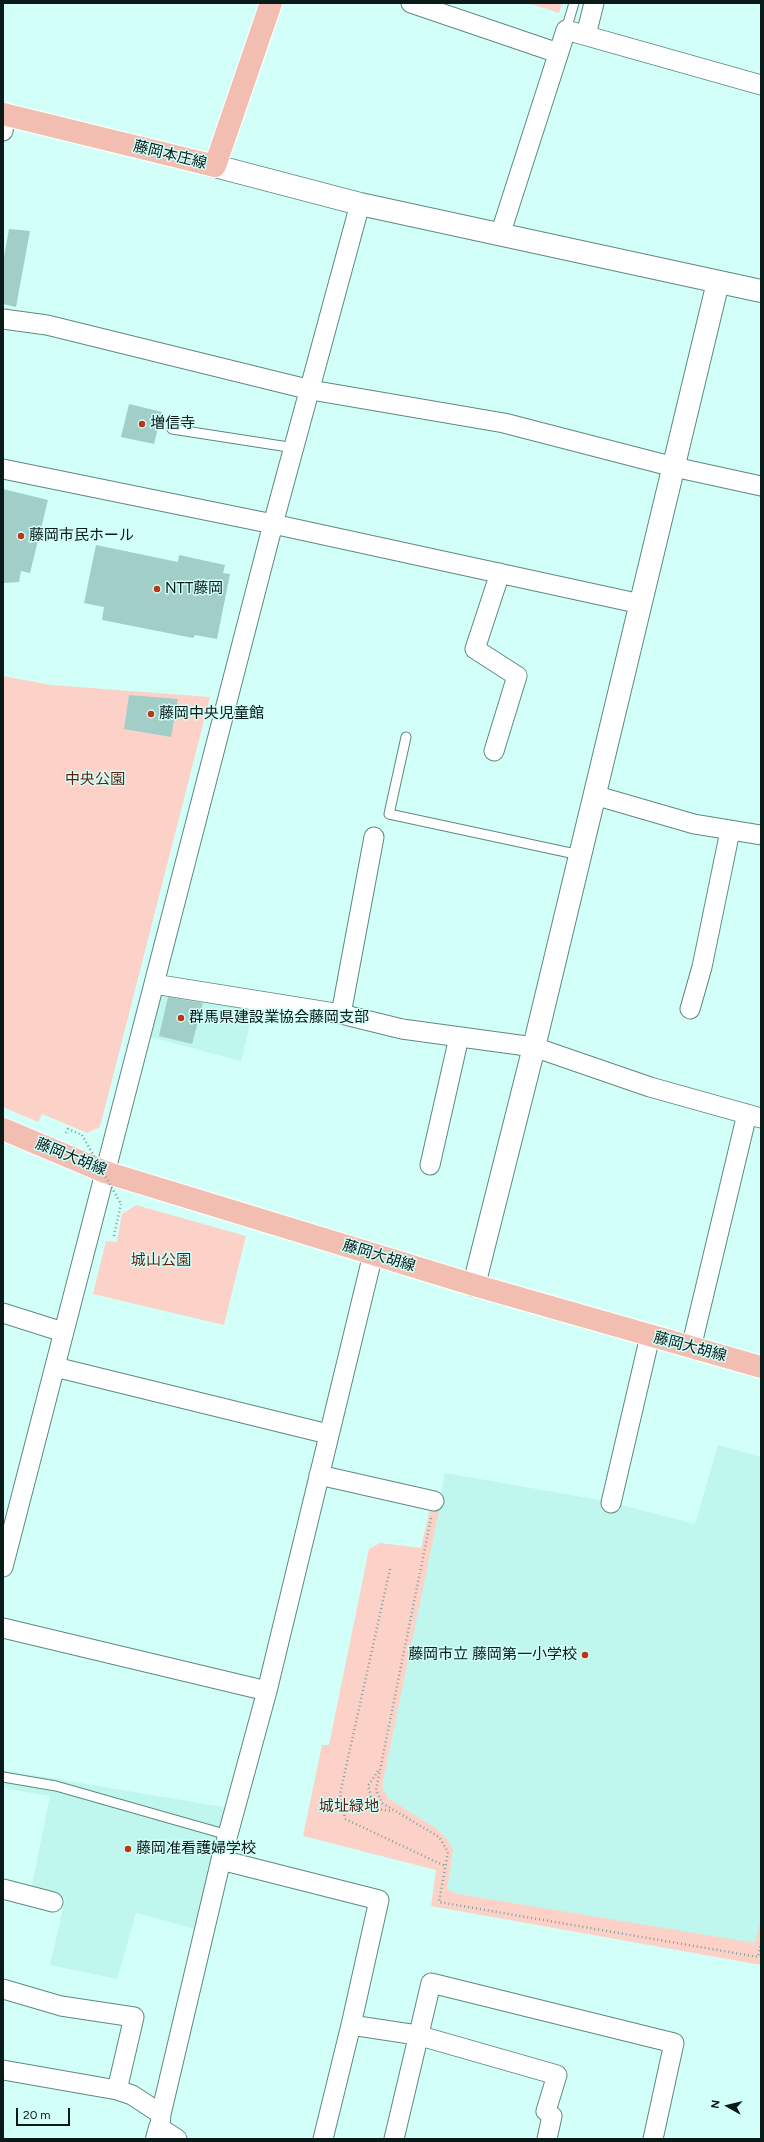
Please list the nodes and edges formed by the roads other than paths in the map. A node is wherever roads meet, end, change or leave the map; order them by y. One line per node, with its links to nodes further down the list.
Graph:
1 (270, 3): 10 (main road, 藤岡本庄線)
2 (411, 3): 7 (street)
3 (574, 3): 5 (lane)
4 (594, 3): 6 (street)
5 (566, 30): 6 (street); 7 (street)
6 (586, 35): 8 (street)
7 (558, 53): 12 (street)
8 (761, 85)
9 (4, 120): 10 (main road, 藤岡本庄線)
10 (215, 166): 11 (street)
11 (360, 204): 12 (street); 16 (street)
12 (500, 235): 13 (street)
13 (718, 282): 14 (street); 19 (street)
14 (761, 291)
15 (3, 318): 16 (street)
16 (311, 390): 18 (street); 19 (street)
17 (172, 429): 18 (lane)
18 (294, 448): 22 (street)
19 (674, 467): 21 (street); 24 (street)
20 (3, 469): 22 (street)
21 (761, 486)
22 (273, 524): 23 (street); 32 (street)
23 (500, 573): 24 (street); 26 (street)
24 (642, 604): 27 (street)
25 (406, 737): 31 (lane)
26 (494, 751)
27 (594, 795): 28 (street); 31 (street)
28 (730, 831): 29 (street); 33 (street)
29 (761, 835)
30 (374, 837): 34 (street)
31 (580, 855): 36 (street)
32 (154, 984): 34 (street); 40 (street)
33 (690, 1009)
34 (341, 1014): 35 (street)
35 (459, 1037): 36 (street); 39 (street)
36 (534, 1047): 37 (street); 42 (street)
37 (754, 1116): 46 (street)
38 (3, 1129): 40 (main road, 藤岡大胡線)
39 (430, 1165)
40 (105, 1172): 41 (main road, 藤岡大胡線); 44 (street)
41 (373, 1254): 42 (main road, 藤岡大胡線); 49 (street)
42 (474, 1285): 45 (main road, 藤岡大胡線)
43 (3, 1313): 44 (street)
44 (63, 1332): 47 (street)
45 (650, 1336): 46 (main road, 藤岡大胡線); 52 (street)
46 (691, 1348): 48 (main road, 藤岡大胡線)
47 (56, 1367): 49 (street); 53 (street)
48 (761, 1367)
49 (328, 1434): 50 (street)
50 (319, 1475): 51 (street); 55 (street)
51 (434, 1501)
52 (611, 1503)
53 (3, 1566)
54 (3, 1628): 55 (street)
55 (267, 1691): 57 (street)
56 (3, 1777): 57 (lane)
57 (228, 1835): 58 (street)
58 (221, 1860): 62 (street); 66 (street)
59 (3, 1889): 60 (street)
60 (53, 1902)
61 (3, 1989): 65 (street)
62 (352, 2025): 63 (street); 67 (street)
63 (417, 2035): 68 (street); 69 (street); 70 (street)
64 (3, 2070): 65 (street)
65 (117, 2090): 66 (street)
66 (164, 2130)
67 (323, 2139)
68 (394, 2139)
69 (547, 2139)
70 (653, 2139)

